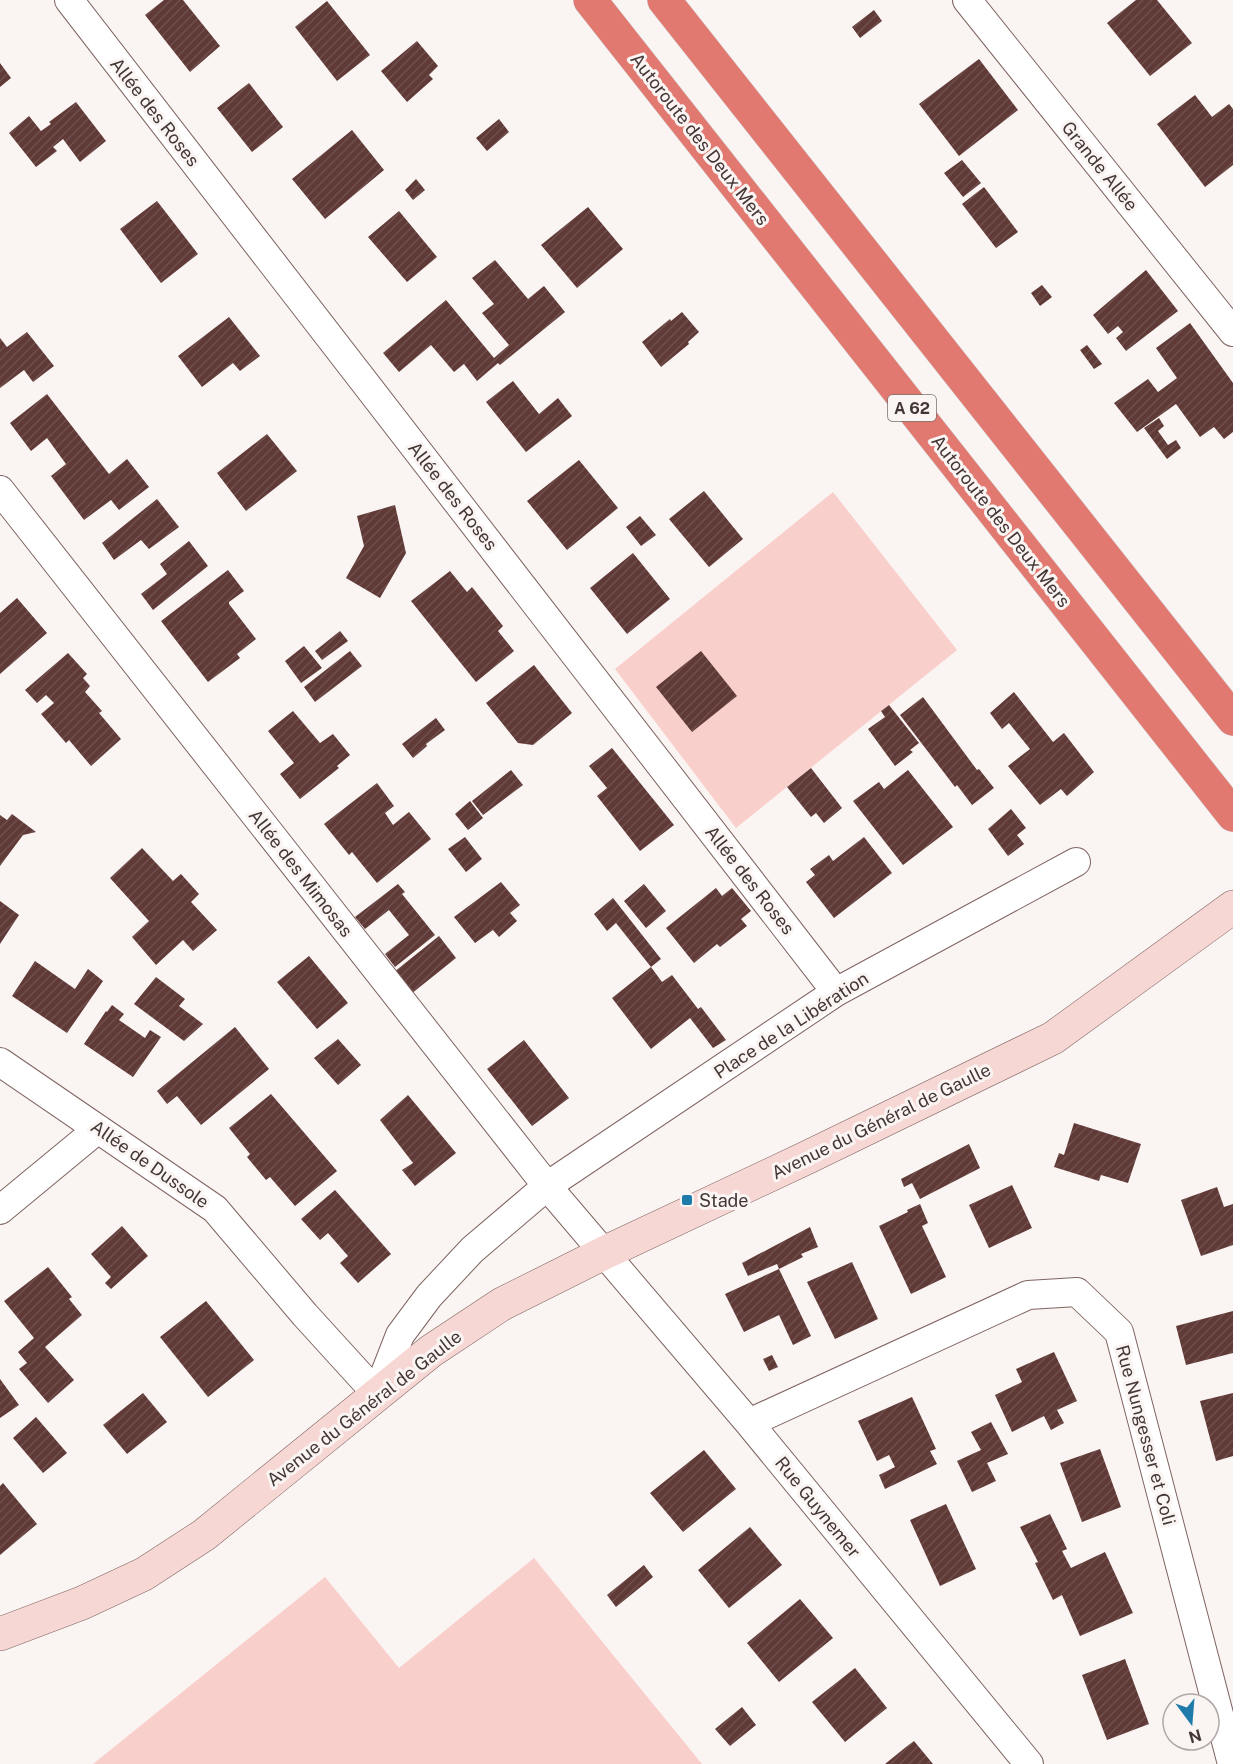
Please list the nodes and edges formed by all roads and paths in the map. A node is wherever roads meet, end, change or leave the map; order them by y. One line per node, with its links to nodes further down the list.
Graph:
1 (69, 0): 11 (street, Allée des Roses)
2 (590, 0): 8 (highway, Autoroute des Deux Mers / A 62)
3 (664, 0): 7 (highway)
4 (967, 0): 5 (street, Grande Allée)
5 (1233, 332)
6 (0, 490): 14 (street, Allée des Mimosas)
7 (1233, 720)
8 (1233, 815)
9 (1076, 862): 11 (street, Place de la Libération)
10 (1233, 907): 16 (street, Avenue du Général de Gaulle)
11 (836, 992): 14 (street, Place de la Libération)
12 (0, 1062): 13 (street, Allée de Dussole)
13 (98, 1129): 15 (street); 17 (street, Allée de Dussole)
14 (547, 1186): 16 (street, Allée des Mimosas); 17 (street, Place de la Libération)
15 (0, 1210)
16 (604, 1253): 17 (street, Avenue du Général de Gaulle); 18 (street, Rue Guynemer)
17 (377, 1394): 19 (street, Avenue du Général de Gaulle)
18 (749, 1422): 20 (street, Rue Guynemer); 21 (street, Rue Nungesser et Coli)
19 (0, 1634)
20 (1029, 1764)
21 (1232, 1764)

